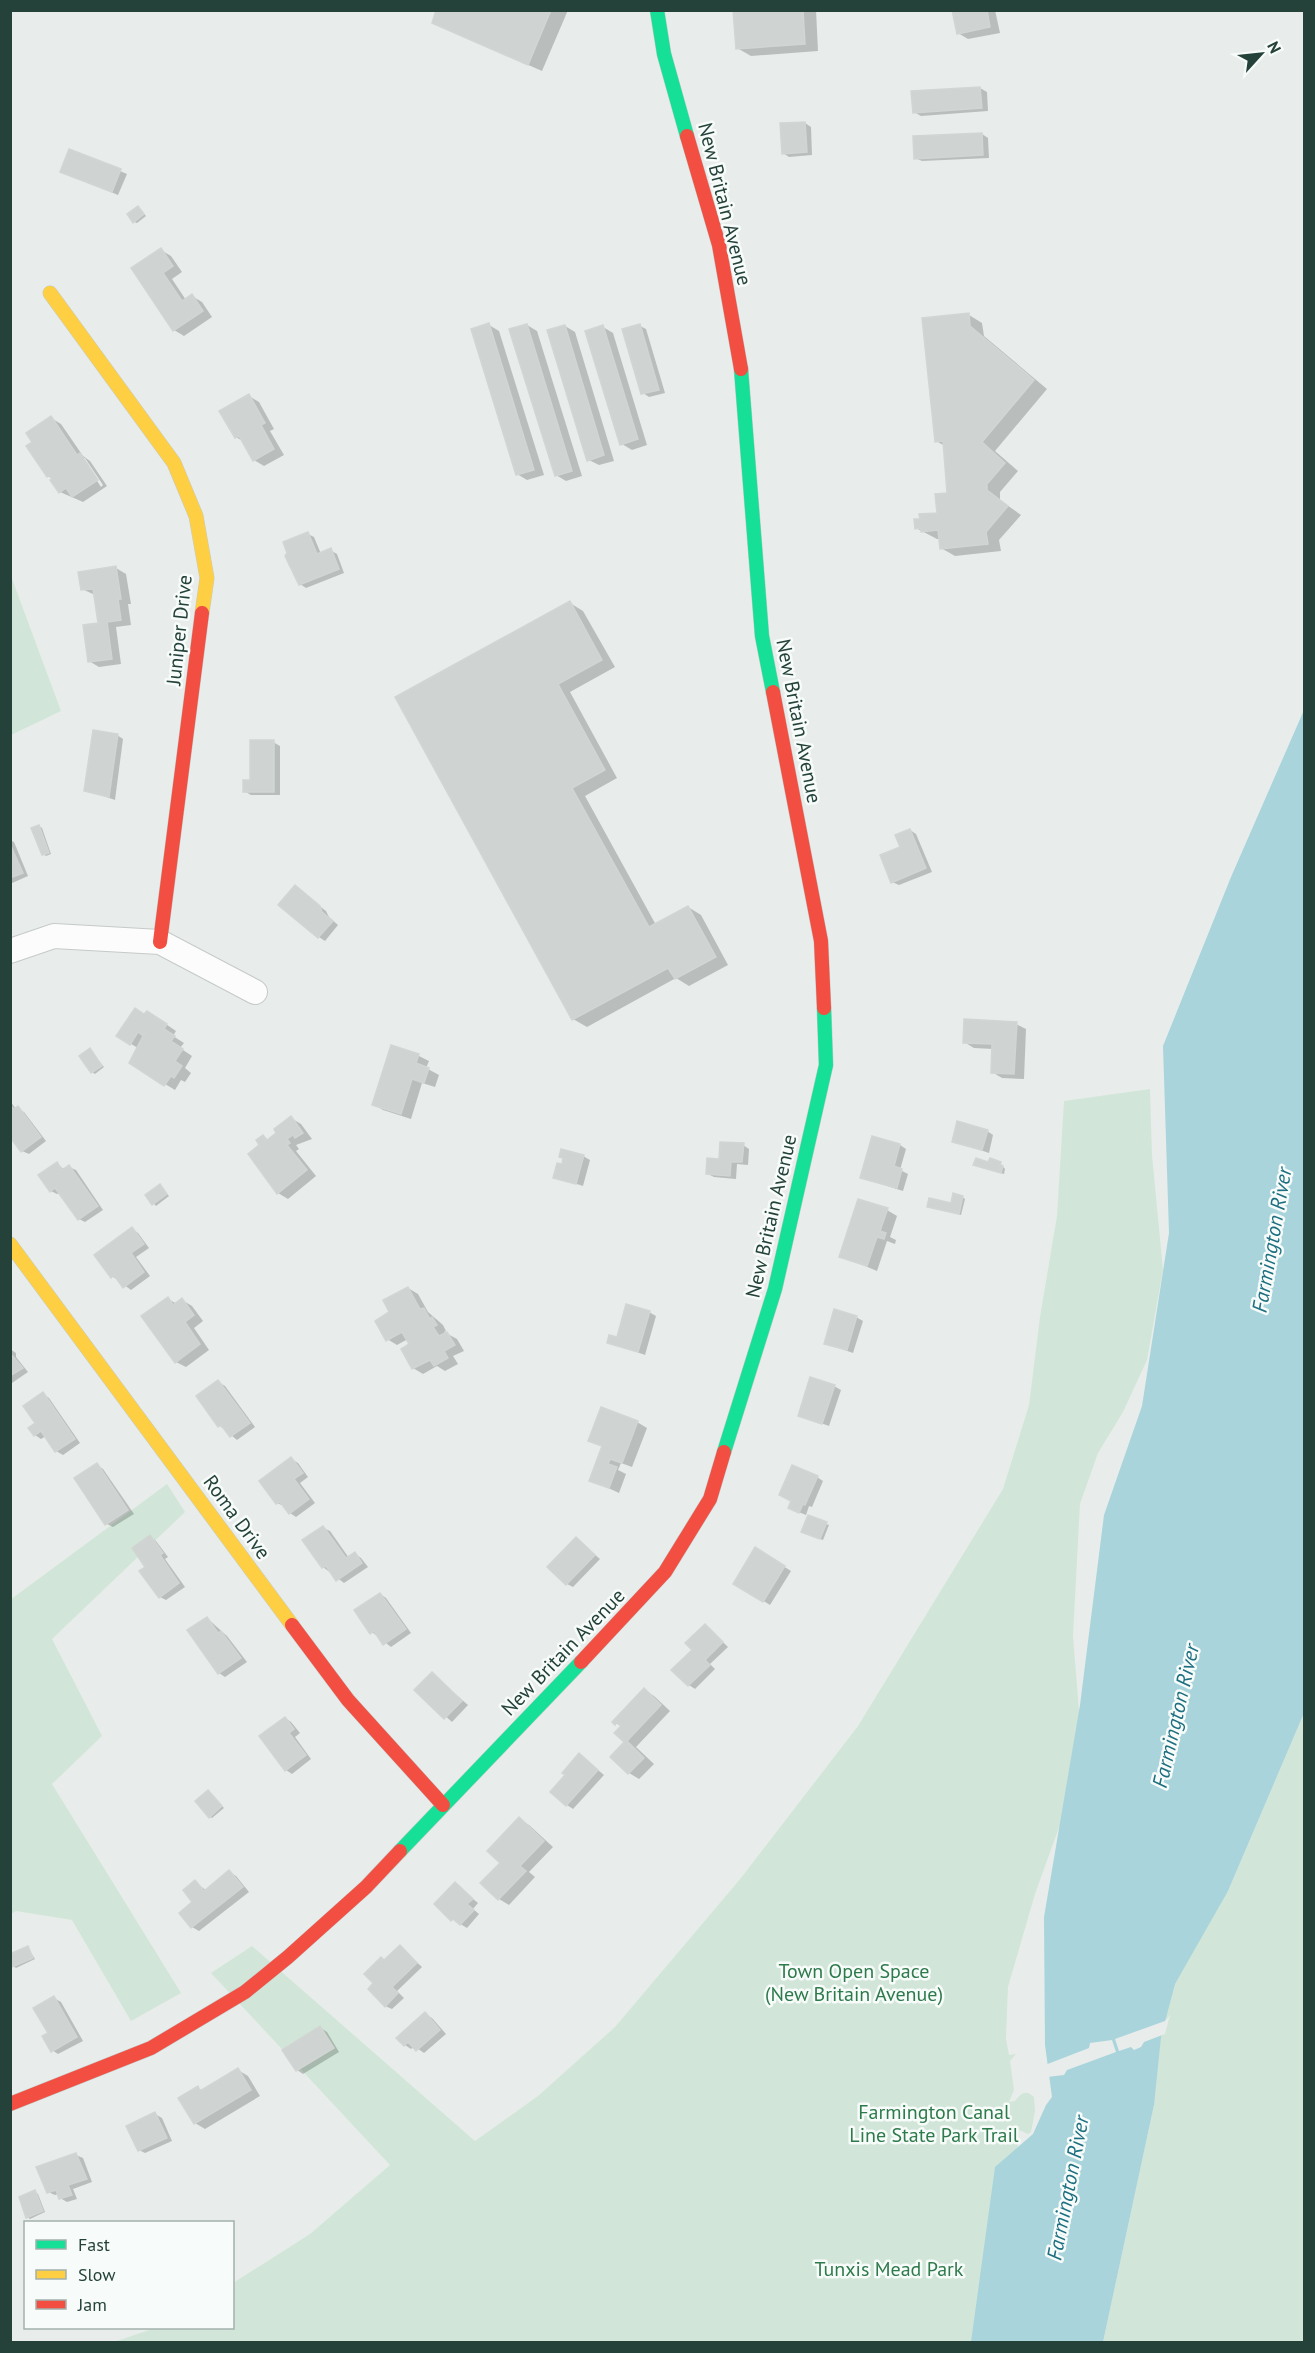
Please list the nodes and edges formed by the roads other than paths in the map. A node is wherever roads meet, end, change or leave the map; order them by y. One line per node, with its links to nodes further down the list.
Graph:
1 (657, 10): 7 (street, New Britain Avenue)
2 (50, 293): 3 (street, Juniper Drive)
3 (160, 942): 4 (street); 5 (street)
4 (10, 951)
5 (255, 992)
6 (10, 1244): 7 (street, Roma Drive)
7 (443, 1805): 8 (street, New Britain Avenue)
8 (10, 2104)

